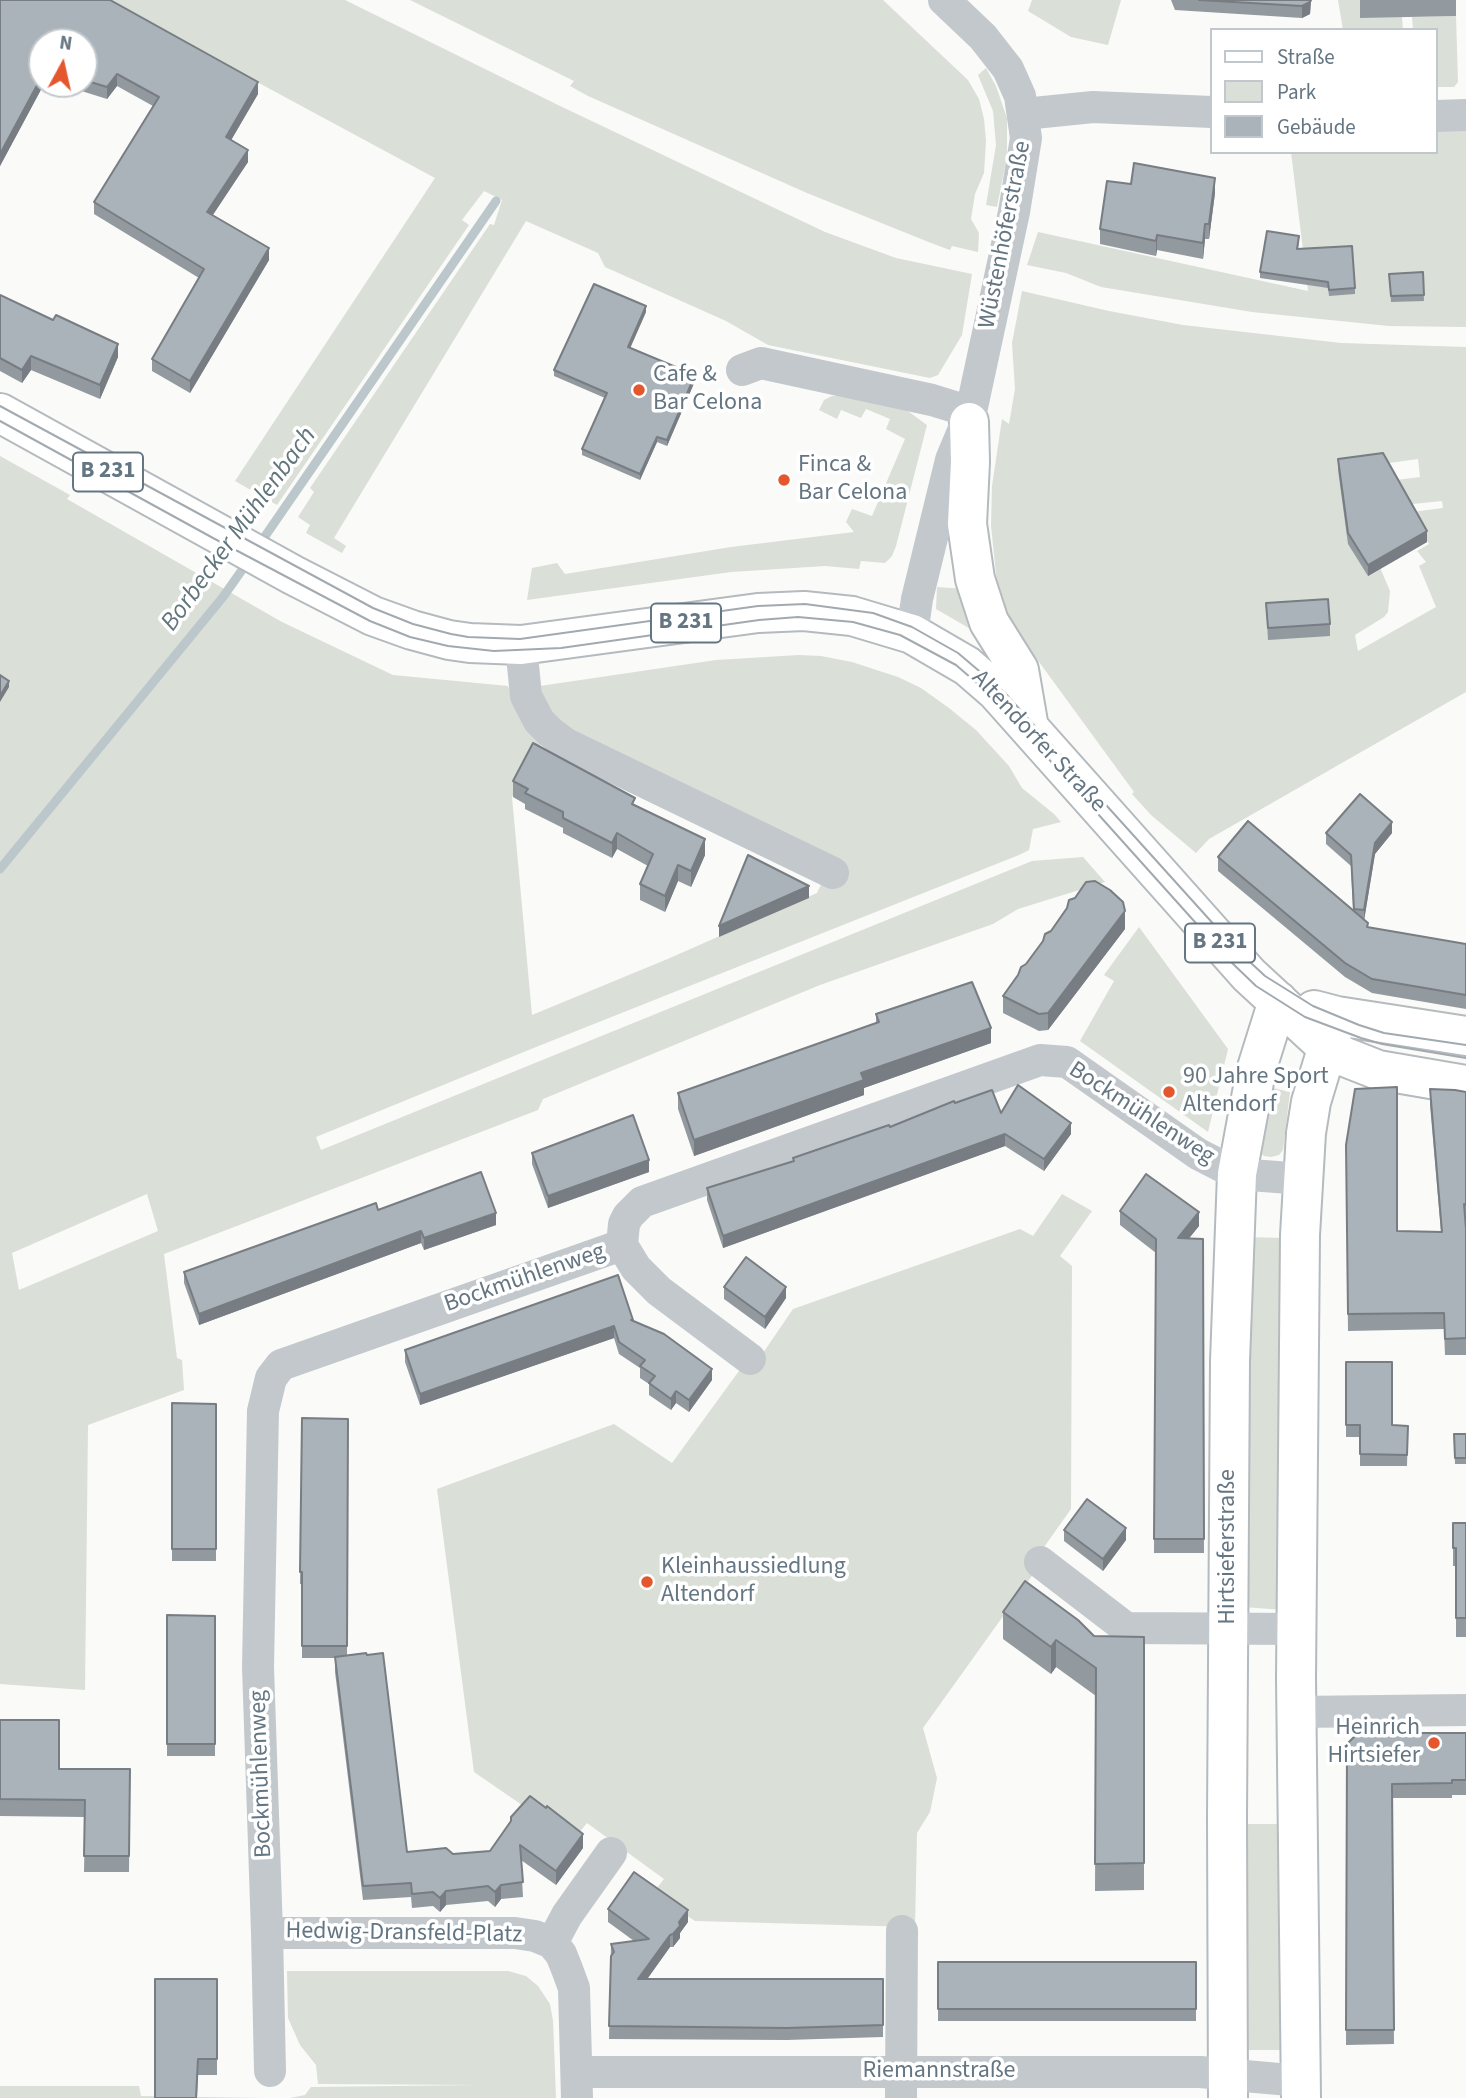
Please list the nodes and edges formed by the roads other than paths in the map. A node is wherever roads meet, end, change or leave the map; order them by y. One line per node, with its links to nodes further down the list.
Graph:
1 (944, 0): 3 (street, Wüstenhöferstraße)
2 (1210, 112): 3 (street)
3 (1024, 114): 8 (street, Wüstenhöferstraße)
4 (1466, 115): 5 (street)
5 (1438, 116)
6 (742, 370): 8 (street)
7 (0, 413): 10 (main road, Altendorfer Straße / B 231)
8 (970, 417): 9 (street, Wüstenhöferstraße); 11 (main road)
9 (912, 634): 10 (main road, Altendorfer Straße / B 231); 11 (main road, Altendorfer Straße / B 231)
10 (520, 645): 12 (street)
11 (1029, 728): 13 (main road, Altendorfer Straße / B 231)
12 (832, 873)
13 (1278, 1001): 14 (main road, Altendorfer Straße / B 231); 17 (main road, Hirtsieferstraße)
14 (1332, 1031): 15 (main road); 16 (main road, Altendorfer Straße / B 231); 18 (main road)
15 (1466, 1036)
16 (1466, 1085)
17 (1237, 1174): 18 (street, Bockmühlenweg); 19 (street, Bockmühlenweg); 22 (main road, Hirtsieferstraße)
18 (1303, 1179): 23 (main road)
19 (622, 1245): 20 (street); 28 (street, Bockmühlenweg)
20 (750, 1359)
21 (1040, 1562): 22 (street)
22 (1228, 1628): 23 (street); 33 (main road, Hirtsieferstraße)
23 (1297, 1629): 25 (main road)
24 (1466, 1710): 25 (street)
25 (1297, 1712): 34 (main road)
26 (611, 1853): 29 (street, Hedwig-Dransfeld-Platz)
27 (902, 1931): 32 (street)
28 (267, 1933): 29 (street, Hedwig-Dransfeld-Platz); 30 (street, Hedwig-Dransfeld-Platz)
29 (552, 1943): 31 (street, Hedwig-Dransfeld-Platz)
30 (271, 2071)
31 (577, 2085): 32 (street, Riemannstraße)
32 (901, 2085): 33 (street, Riemannstraße)
33 (1228, 2087): 34 (street, Riemannstraße)
34 (1301, 2090)

